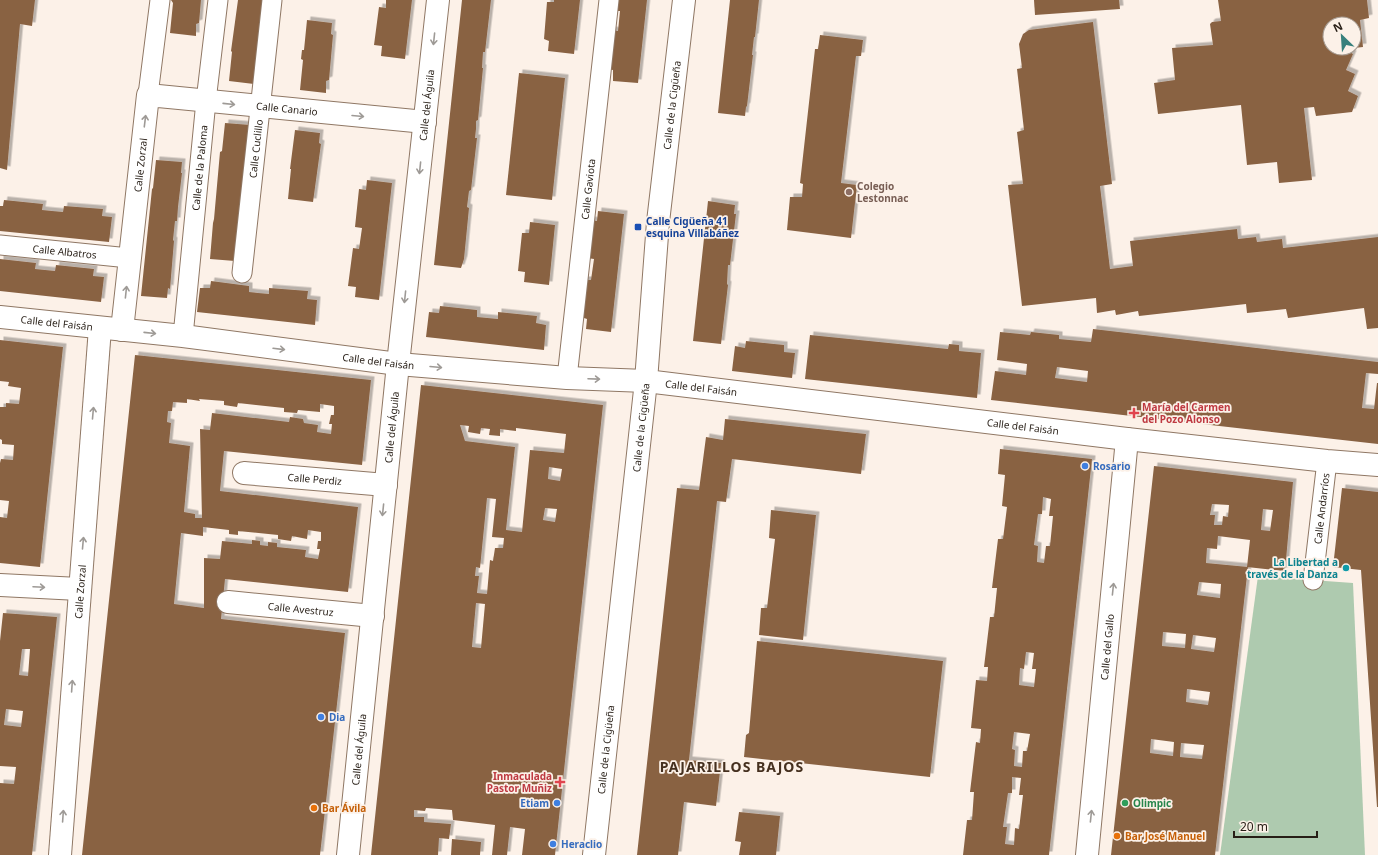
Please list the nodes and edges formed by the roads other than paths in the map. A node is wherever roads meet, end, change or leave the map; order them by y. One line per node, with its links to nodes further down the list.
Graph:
1 (160, 0): 7 (street, Calle Zorzal)
2 (218, 0): 8 (street, Calle de la Paloma)
3 (272, 0): 9 (street, Calle Cuclillo)
4 (438, 0): 10 (street, Calle del Águila, one-way to 10)
5 (609, 0): 19 (street, Calle Gaviota)
6 (684, 0): 20 (street, Calle de la Cigüeña)
7 (148, 95): 8 (street, Calle Canario); 12 (street, Calle Zorzal, one-way to 7)
8 (206, 101): 9 (street, Calle Canario, one-way to 9); 17 (street, Calle de la Paloma)
9 (260, 107): 10 (street, Calle Canario, one-way to 10); 13 (street, Calle Cuclillo)
10 (425, 122): 18 (street, Calle del Águila, one-way to 18)
11 (0, 245): 12 (street, Calle Albatros)
12 (129, 258): 16 (street, Calle Zorzal, one-way to 12)
13 (242, 273)
14 (0, 317): 15 (street, Calle del Faisán)
15 (100, 328): 16 (street, Calle del Faisán); 28 (street, Calle Zorzal, one-way to 15)
16 (122, 330): 17 (street, Calle del Faisán, one-way to 17)
17 (183, 336): 18 (street, Calle del Faisán, one-way to 18)
18 (398, 364): 19 (street, Calle del Faisán, one-way to 19); 25 (street, Calle del Águila)
19 (567, 378): 20 (street, Calle del Faisán, one-way to 20)
20 (646, 382): 21 (street, Calle del Faisán); 33 (street, Calle de la Cigüeña)
21 (1127, 439): 22 (street, Calle del Faisán); 34 (street, Calle del Gallo, one-way to 21)
22 (1327, 461): 23 (street, Calle del Faisán); 26 (street, Calle Andarríos)
23 (1378, 465)
24 (244, 474): 25 (street, Calle Perdiz)
25 (386, 485): 30 (street, Calle del Águila, one-way to 30)
26 (1313, 580)
27 (0, 585): 28 (street, one-way to 28)
28 (79, 589): 31 (street, Calle Zorzal, one-way to 28)
29 (228, 602): 30 (street, Calle Avestruz)
30 (373, 616): 32 (street, Calle del Águila)
31 (60, 855)
32 (348, 855)
33 (594, 855)
34 (1087, 855)

